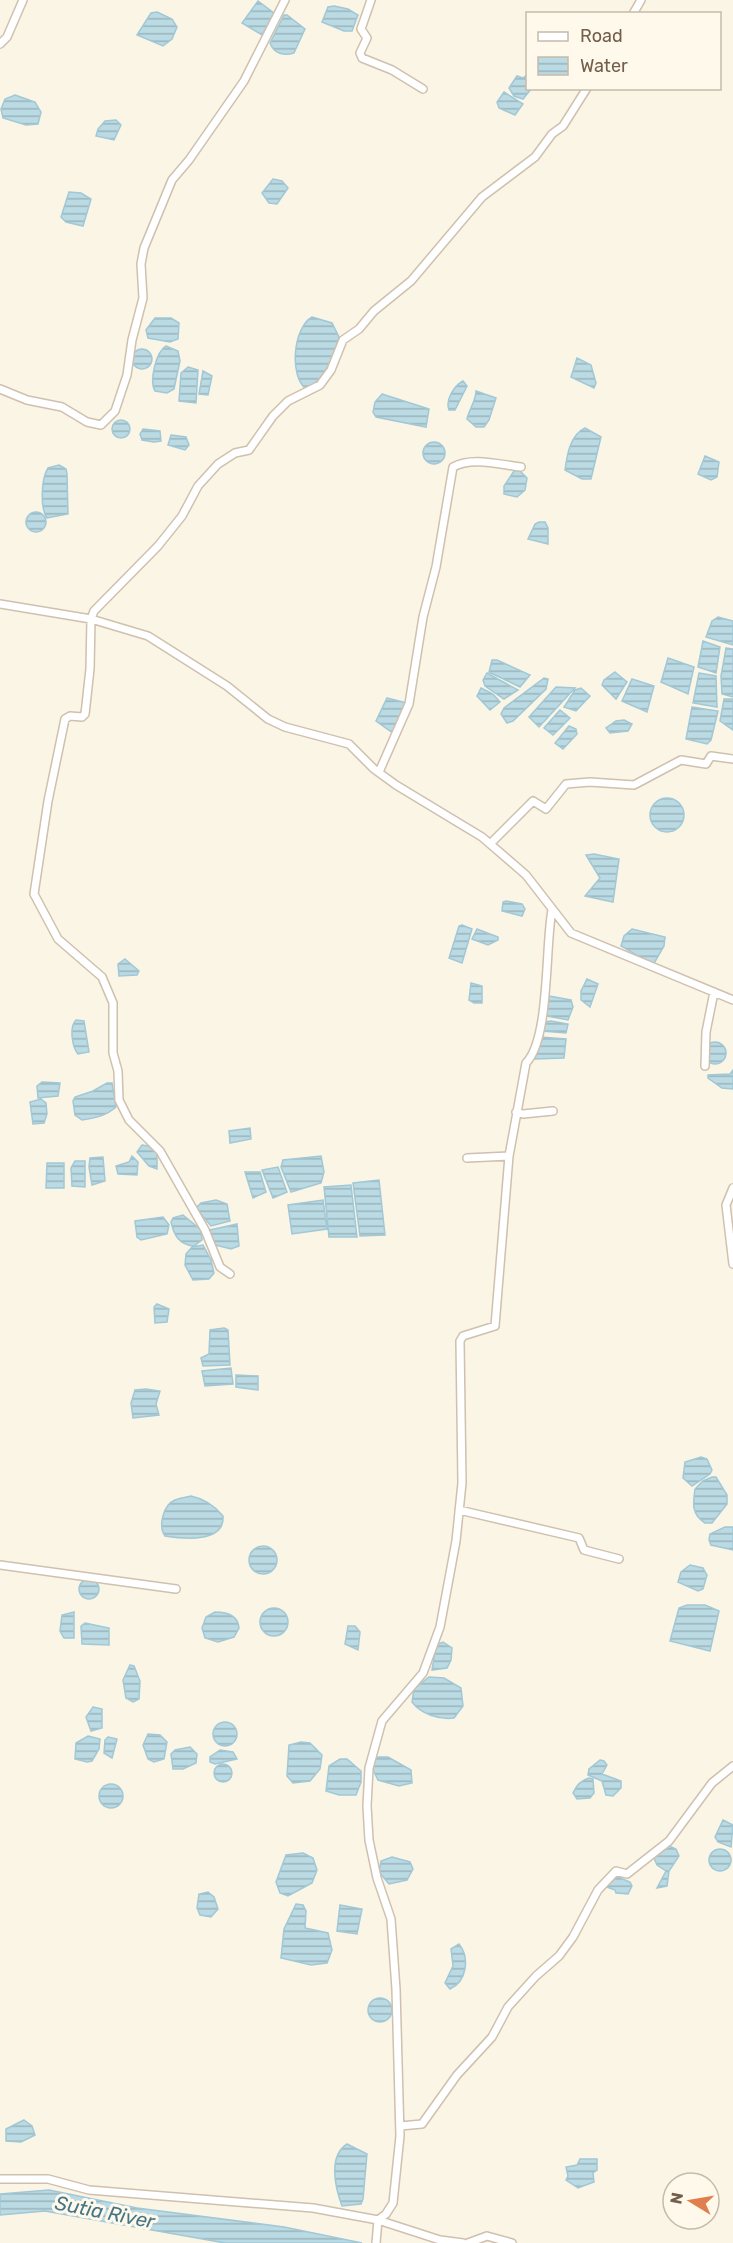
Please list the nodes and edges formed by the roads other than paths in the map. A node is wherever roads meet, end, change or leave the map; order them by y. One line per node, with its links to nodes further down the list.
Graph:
1 (23, 0): 4 (street)
2 (285, 0): 7 (street)
3 (368, 1): 5 (street)
4 (0, 44)
5 (423, 89)
6 (586, 90): 10 (street)
7 (0, 389)
8 (521, 467): 12 (street)
9 (0, 604): 10 (street)
10 (91, 619): 12 (street); 24 (street)
11 (733, 759): 13 (street)
12 (379, 772): 13 (street)
13 (490, 844): 14 (street)
14 (552, 910): 15 (street); 19 (street)
15 (714, 992): 16 (street); 17 (street)
16 (733, 1000)
17 (705, 1066)
18 (553, 1111): 19 (street)
19 (516, 1112): 20 (street)
20 (509, 1156): 21 (street); 25 (street)
21 (467, 1158)
22 (733, 1188): 23 (street)
23 (733, 1264)
24 (230, 1274)
25 (459, 1510): 26 (street); 30 (street)
26 (619, 1559)
27 (0, 1565): 28 (street)
28 (176, 1589)
29 (733, 1766): 30 (street)
30 (400, 2126): 32 (street)
31 (0, 2178): 32 (street)
32 (378, 2220): 33 (street); 34 (street)
33 (376, 2243)
34 (463, 2243)
35 (468, 2243): 36 (street)
36 (512, 2243)

